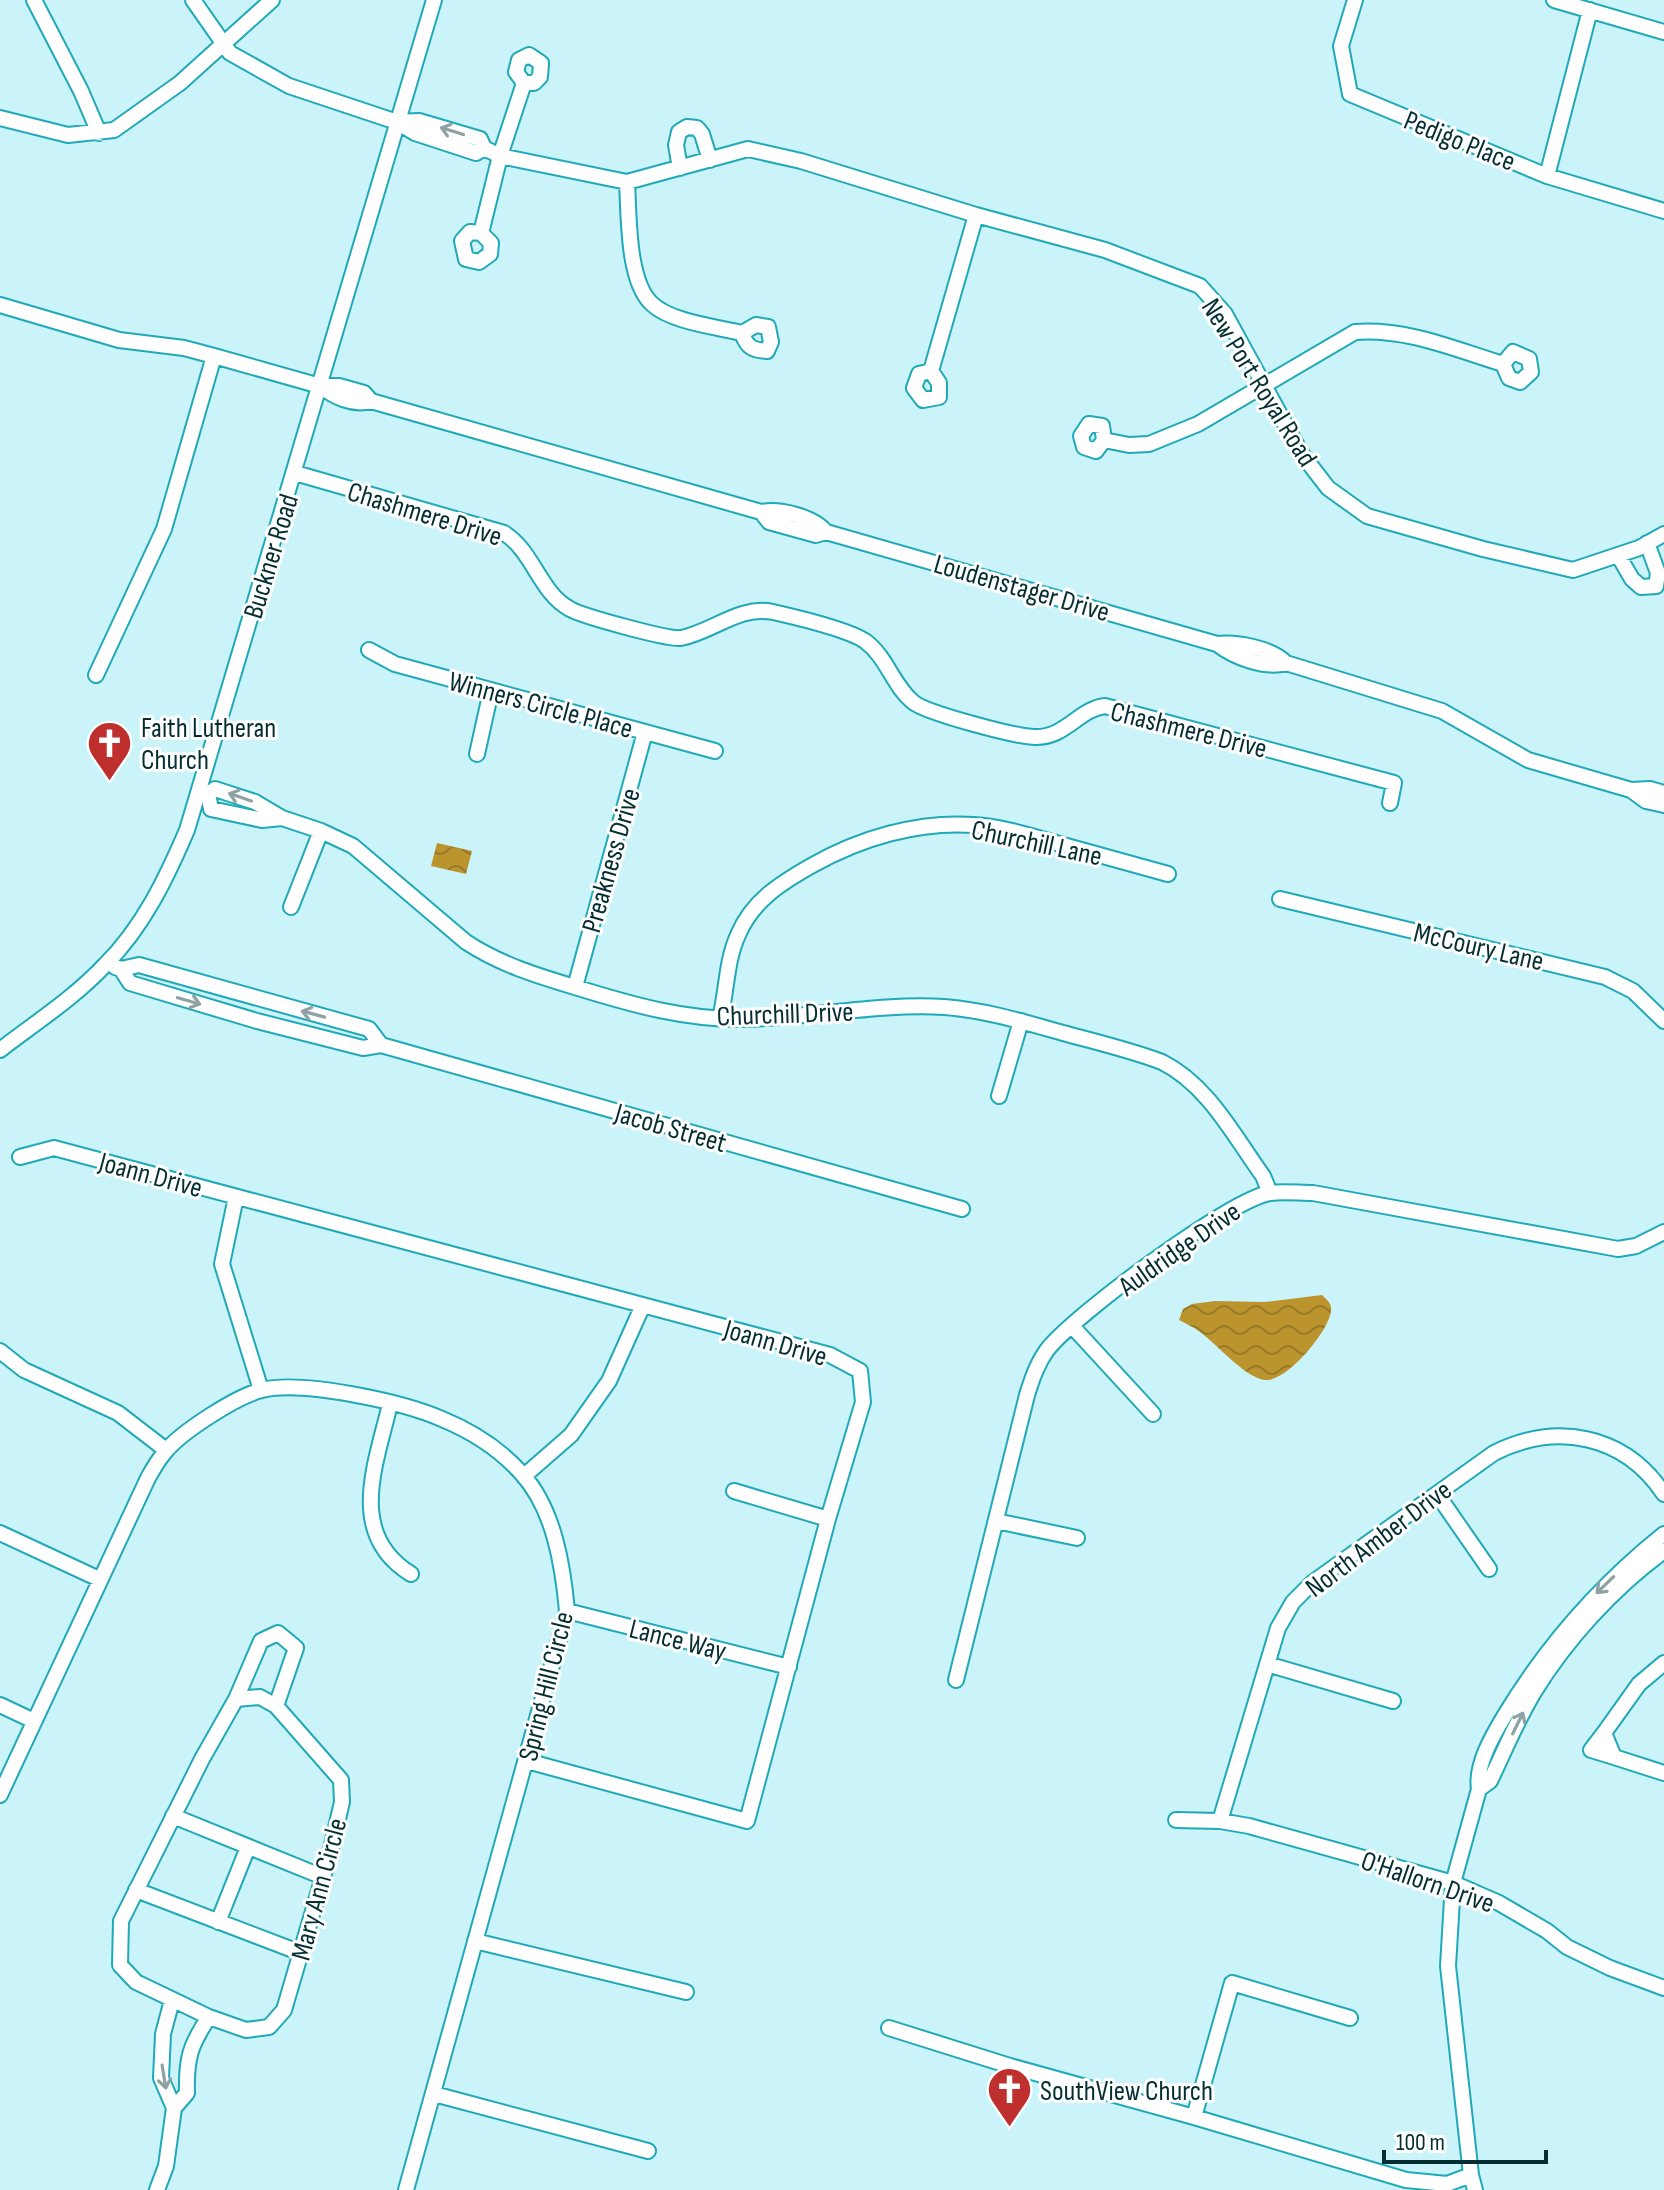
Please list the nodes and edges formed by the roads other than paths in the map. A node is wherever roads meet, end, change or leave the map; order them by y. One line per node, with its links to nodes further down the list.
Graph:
1 (34, 0): 13 (street)
2 (193, 0): 9 (street, New Port Royal Road)
3 (272, 0): 9 (street)
4 (434, 0): 12 (street, Buckner Road)
5 (1355, 0): 17 (street, Pedigo Place)
6 (1554, 0): 7 (street)
7 (1590, 10): 8 (street); 17 (street)
8 (1664, 32)
9 (221, 44): 12 (street, New Port Royal Road); 13 (street)
10 (524, 83): 14 (street)
11 (0, 118): 13 (street)
12 (397, 122): 14 (street, New Port Royal Road); 28 (street, Buckner Road)
13 (99, 133)
14 (500, 156): 18 (street, New Port Royal Road); 21 (street)
15 (710, 160): 16 (street, New Port Royal Road); 16 (street); 20 (street, New Port Royal Road)
16 (680, 168): 18 (street, New Port Royal Road)
17 (1547, 176): 19 (street, Pedigo Place)
18 (627, 182): 23 (street)
19 (1664, 211)
20 (976, 215): 26 (street); 27 (street, New Port Royal Road)
21 (481, 233)
22 (0, 305): 24 (street, Loudenstager Drive)
23 (742, 333)
24 (214, 356): 28 (street, Loudenstager Drive); 35 (street)
25 (1503, 364): 27 (street)
26 (931, 371)
27 (1264, 384): 29 (street); 33 (street, New Port Royal Road)
28 (320, 386): 30 (street, Buckner Road); 40 (street, Loudenstager Drive)
29 (1104, 440)
30 (295, 473): 41 (street, Buckner Road); 43 (street, Chashmere Drive)
31 (1664, 534): 32 (street, New Port Royal Road)
32 (1647, 543): 33 (street, New Port Royal Road); 33 (street)
33 (1618, 555)
34 (369, 650): 36 (street, Winners Circle Place)
35 (96, 675)
36 (491, 691): 37 (street, Winners Circle Place); 39 (street)
37 (645, 732): 38 (street, Winners Circle Place); 50 (street, Preakness Drive)
38 (715, 751)
39 (477, 754)
40 (1631, 790): 42 (street, Loudenstager Drive); 44 (street, Loudenstager Drive)
41 (204, 793): 45 (street, Churchill Drive); 49 (street, Buckner Road)
42 (1664, 793)
43 (1390, 803)
44 (1664, 805)
45 (321, 831): 48 (street); 50 (street, Churchill Drive)
46 (1168, 874): 51 (street, Churchill Lane)
47 (1280, 899): 53 (street, McCoury Lane)
48 (291, 907)
49 (114, 967): 54 (street, Jacob Street, one-way to 54); 54 (street, Jacob Street, one-way to 49); 55 (street, Buckner Road)
50 (575, 987): 51 (street, Churchill Drive)
51 (720, 1018): 52 (street, Churchill Drive)
52 (1021, 1021): 56 (street); 58 (street, Churchill Drive)
53 (1664, 1021)
54 (381, 1045): 60 (street, Jacob Street)
55 (0, 1050)
56 (999, 1096)
57 (20, 1157): 59 (street, Joann Drive)
58 (1270, 1193): 61 (street, Auldridge Drive); 63 (street, Auldridge Drive)
59 (236, 1197): 62 (street, Joann Drive); 65 (street)
60 (962, 1209)
61 (1664, 1232)
62 (643, 1305): 69 (street); 73 (street, Joann Drive)
63 (1072, 1326): 67 (street); 74 (street, Auldridge Drive)
64 (0, 1351): 68 (street)
65 (261, 1390): 66 (street, Spring Hill Circle); 68 (street, Spring Hill Circle)
66 (390, 1404): 69 (street, Spring Hill Circle); 80 (street)
67 (1153, 1414)
68 (166, 1450): 81 (street, Spring Hill Circle)
69 (524, 1476): 82 (street, Spring Hill Circle)
70 (734, 1491): 73 (street)
71 (1437, 1494): 72 (street, North Amber Drive); 79 (street); 84 (street, North Amber Drive)
72 (1664, 1494)
73 (828, 1519): 85 (street, Joann Drive)
74 (996, 1521): 77 (street); 86 (street, Auldridge Drive)
75 (0, 1533): 81 (street)
76 (1664, 1534): 94 (street, one-way to 94)
77 (1077, 1538)
78 (1664, 1551): 94 (street, one-way to 78)
79 (1489, 1569)
80 (411, 1574)
81 (99, 1579): 91 (street, Spring Hill Circle)
82 (567, 1611): 85 (street, Lance Way); 92 (street, Spring Hill Circle)
83 (1664, 1663): 93 (street)
84 (1267, 1664): 88 (street); 98 (street, North Amber Drive)
85 (789, 1667): 92 (street, Joann Drive)
86 (956, 1680)
87 (236, 1699): 90 (street); 90 (street, Mary Ann Circle); 96 (street, Mary Ann Circle)
88 (1393, 1701)
89 (0, 1705): 91 (street)
90 (276, 1706): 100 (street, Mary Ann Circle)
91 (34, 1721): 95 (street, Spring Hill Circle)
92 (527, 1761): 104 (street, Spring Hill Circle)
93 (1664, 1773)
94 (1479, 1789): 101 (street)
95 (0, 1795)
96 (173, 1816): 99 (street); 102 (street, Mary Ann Circle)
97 (1176, 1820): 98 (street, O'Hallorn Drive)
98 (1220, 1821): 101 (street, O'Hallorn Drive)
99 (248, 1847): 100 (street); 103 (street)
100 (323, 1877): 105 (street, Mary Ann Circle)
101 (1453, 1883): 106 (street, O'Hallorn Drive); 116 (street)
102 (136, 1890): 103 (street); 108 (street, Mary Ann Circle)
103 (218, 1922): 105 (street)
104 (475, 1941): 107 (street); 112 (street, Spring Hill Circle)
105 (301, 1953): 109 (street, Mary Ann Circle)
106 (1664, 1988)
107 (686, 1992)
108 (172, 2000): 109 (street, Mary Ann Circle); 113 (street, one-way to 113)
109 (209, 2017): 113 (street)
110 (1350, 2018): 114 (street)
111 (889, 2028): 114 (street)
112 (434, 2094): 115 (street); 118 (street, Spring Hill Circle)
113 (174, 2108): 117 (street)
114 (1194, 2117): 116 (street)
115 (648, 2151)
116 (1469, 2182): 119 (street)
117 (157, 2190)
118 (406, 2190)
119 (1475, 2190)

